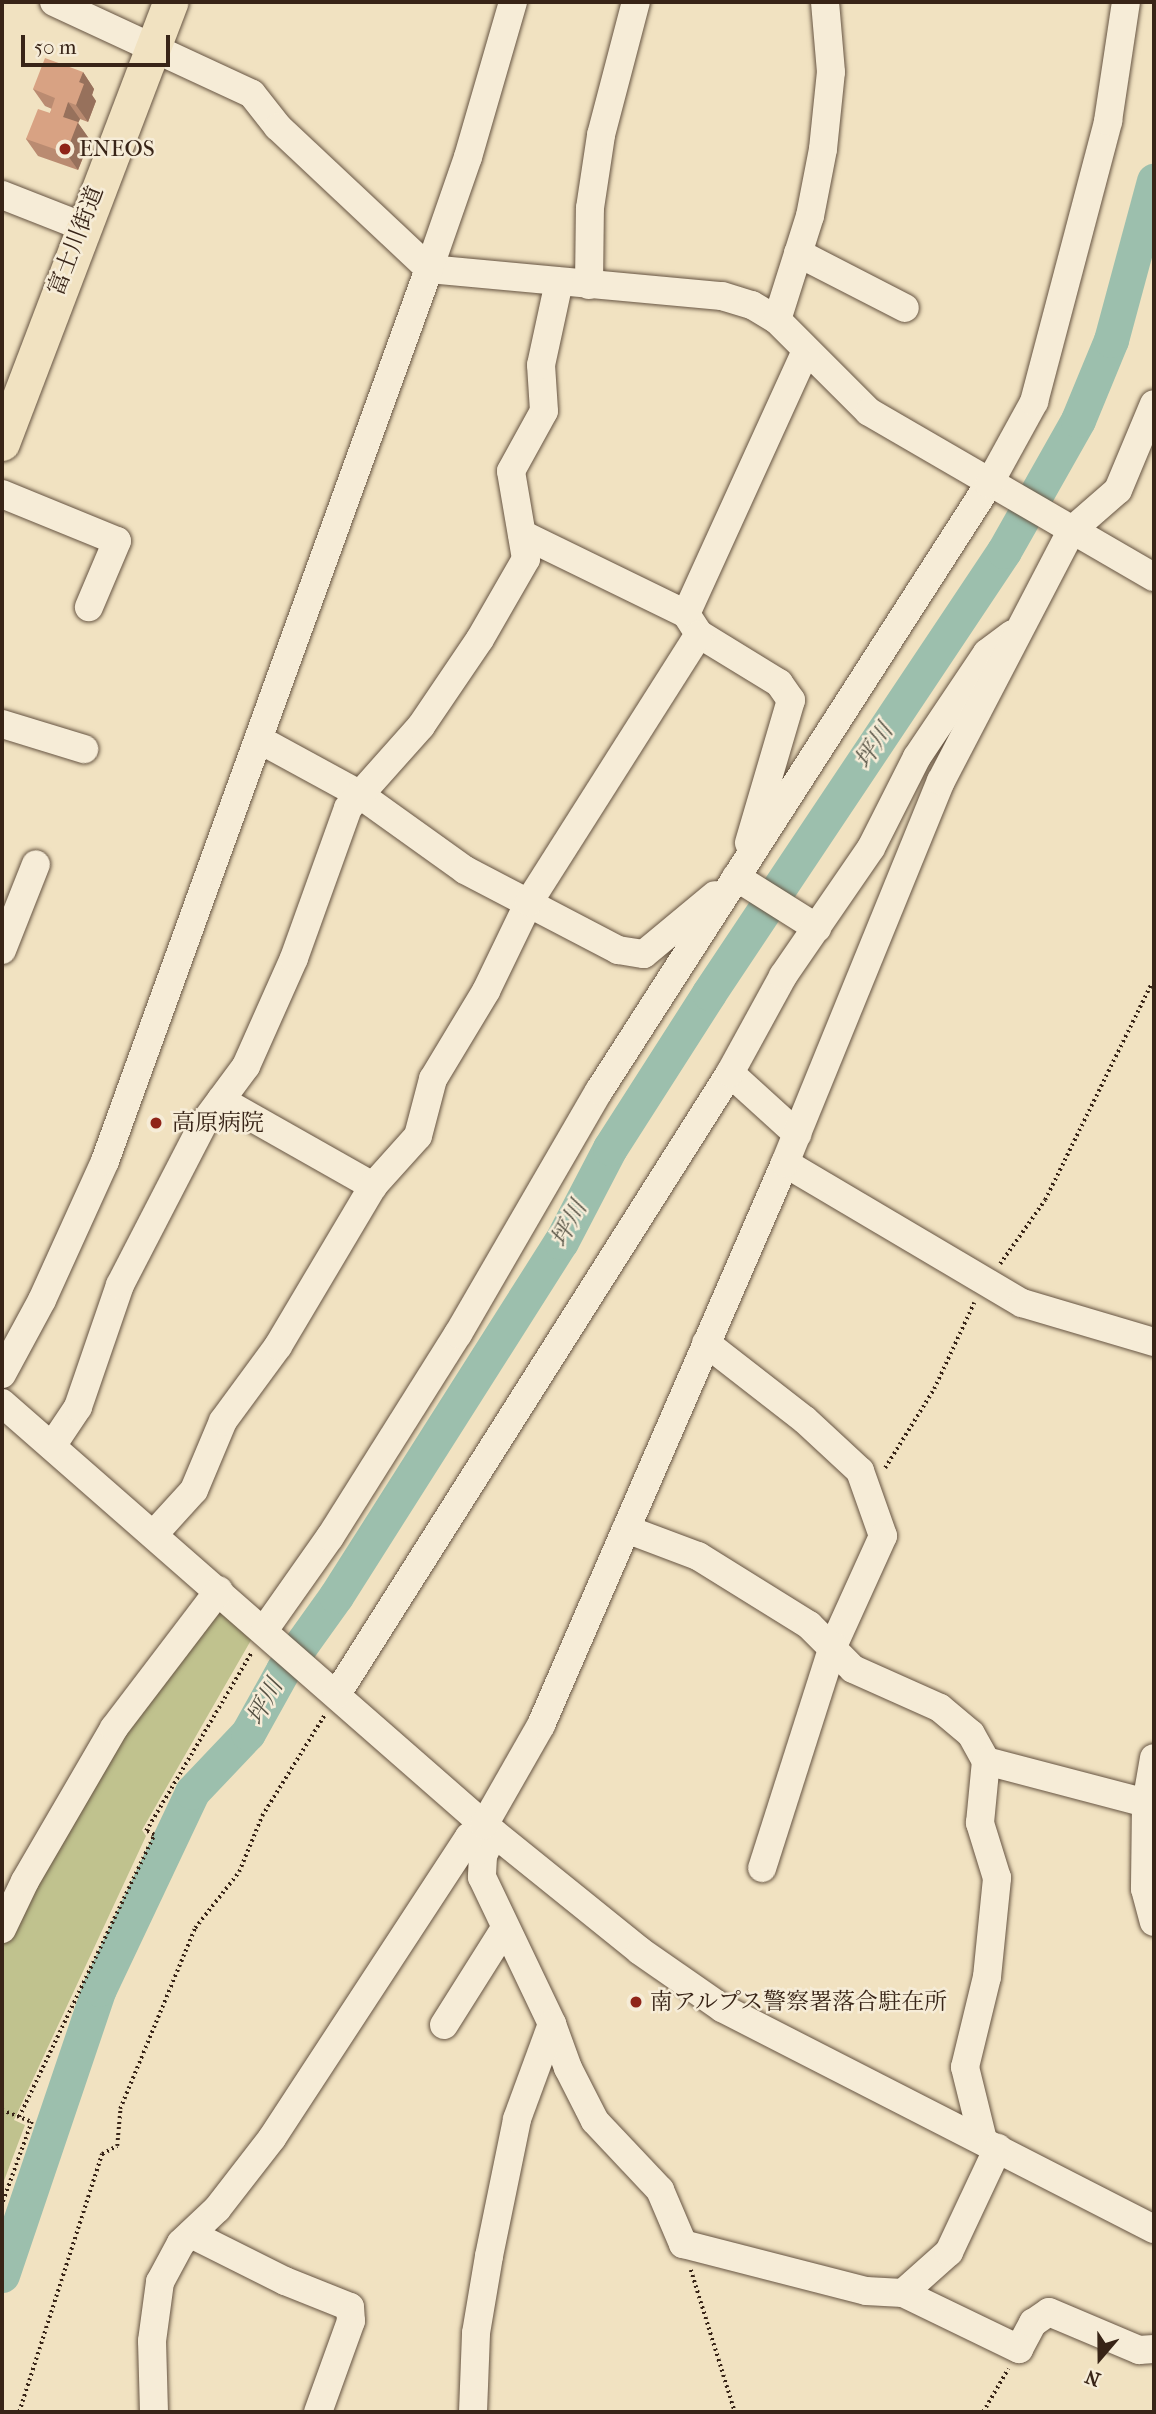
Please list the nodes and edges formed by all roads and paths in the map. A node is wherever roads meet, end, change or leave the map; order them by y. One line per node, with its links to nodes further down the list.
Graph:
1 (54, 2): 7 (street)
2 (170, 2): 7 (main road, 富士川街道)
3 (513, 2): 11 (street)
4 (636, 2): 13 (street)
5 (825, 2): 10 (street)
6 (1126, 2): 19 (street)
7 (152, 47): 9 (main road, 富士川街道); 11 (street)
8 (2, 195): 9 (street)
9 (81, 226): 18 (main road, 富士川街道)
10 (798, 253): 14 (street); 15 (street)
11 (429, 270): 12 (street); 28 (street)
12 (559, 282): 13 (street); 22 (street)
13 (589, 285): 15 (street)
14 (905, 308)
15 (777, 320): 16 (street)
16 (806, 351): 19 (street); 25 (street)
17 (1154, 404): 21 (street)
18 (2, 443)
19 (995, 487): 21 (street); 31 (street)
20 (2, 494): 24 (street)
21 (1071, 531): 23 (street); 26 (street)
22 (522, 534): 25 (street); 30 (street)
23 (1154, 578)
24 (89, 607)
25 (692, 624): 31 (street); 34 (street)
26 (1023, 626): 35 (street); 40 (street)
27 (2, 724): 29 (street)
28 (260, 740): 30 (street); 46 (street)
29 (84, 749)
30 (359, 794): 34 (street); 39 (street)
31 (750, 853): 33 (street)
32 (36, 864): 36 (street)
33 (741, 881): 34 (street); 35 (street); 53 (street)
34 (529, 902): 42 (street)
35 (811, 924): 38 (street)
36 (2, 950)
37 (1151, 985): 43 (path)
38 (730, 1073): 40 (street); 55 (street)
39 (220, 1100): 42 (street); 48 (street)
40 (797, 1134): 41 (street)
41 (785, 1163): 43 (street); 45 (street)
42 (373, 1186): 51 (street)
43 (987, 1284): 44 (street); 49 (path)
44 (1154, 1342)
45 (706, 1343): 49 (street); 50 (street)
46 (2, 1374)
47 (2, 1402): 48 (street)
48 (52, 1446): 51 (street)
49 (869, 1493): 54 (street)
50 (626, 1529): 54 (street); 59 (street)
51 (154, 1534): 52 (street)
52 (219, 1590): 53 (street); 63 (street)
53 (270, 1634): 55 (street); 67 (path)
54 (833, 1646): 57 (street); 60 (street)
55 (334, 1691): 59 (street); 76 (path)
56 (1154, 1758): 58 (street)
57 (986, 1761): 58 (street); 68 (street)
58 (1150, 1804): 61 (street)
59 (489, 1829): 62 (street); 68 (street); 71 (street)
60 (762, 1868)
61 (1154, 1922)
62 (506, 1928): 64 (street); 65 (street)
63 (2, 1929)
64 (552, 2024): 72 (street); 79 (street)
65 (444, 2025)
66 (2, 2110): 67 (path)
67 (19, 2117): 69 (path)
68 (991, 2144): 70 (street); 73 (street)
69 (2, 2205)
70 (1154, 2230)
71 (191, 2234): 77 (street); 78 (street)
72 (683, 2244): 73 (street); 80 (path)
73 (903, 2293): 74 (street)
74 (1019, 2349): 75 (street); 81 (path)
75 (1154, 2349)
76 (19, 2412)
77 (154, 2412)
78 (318, 2412)
79 (473, 2412)
80 (735, 2412)
81 (983, 2412)

